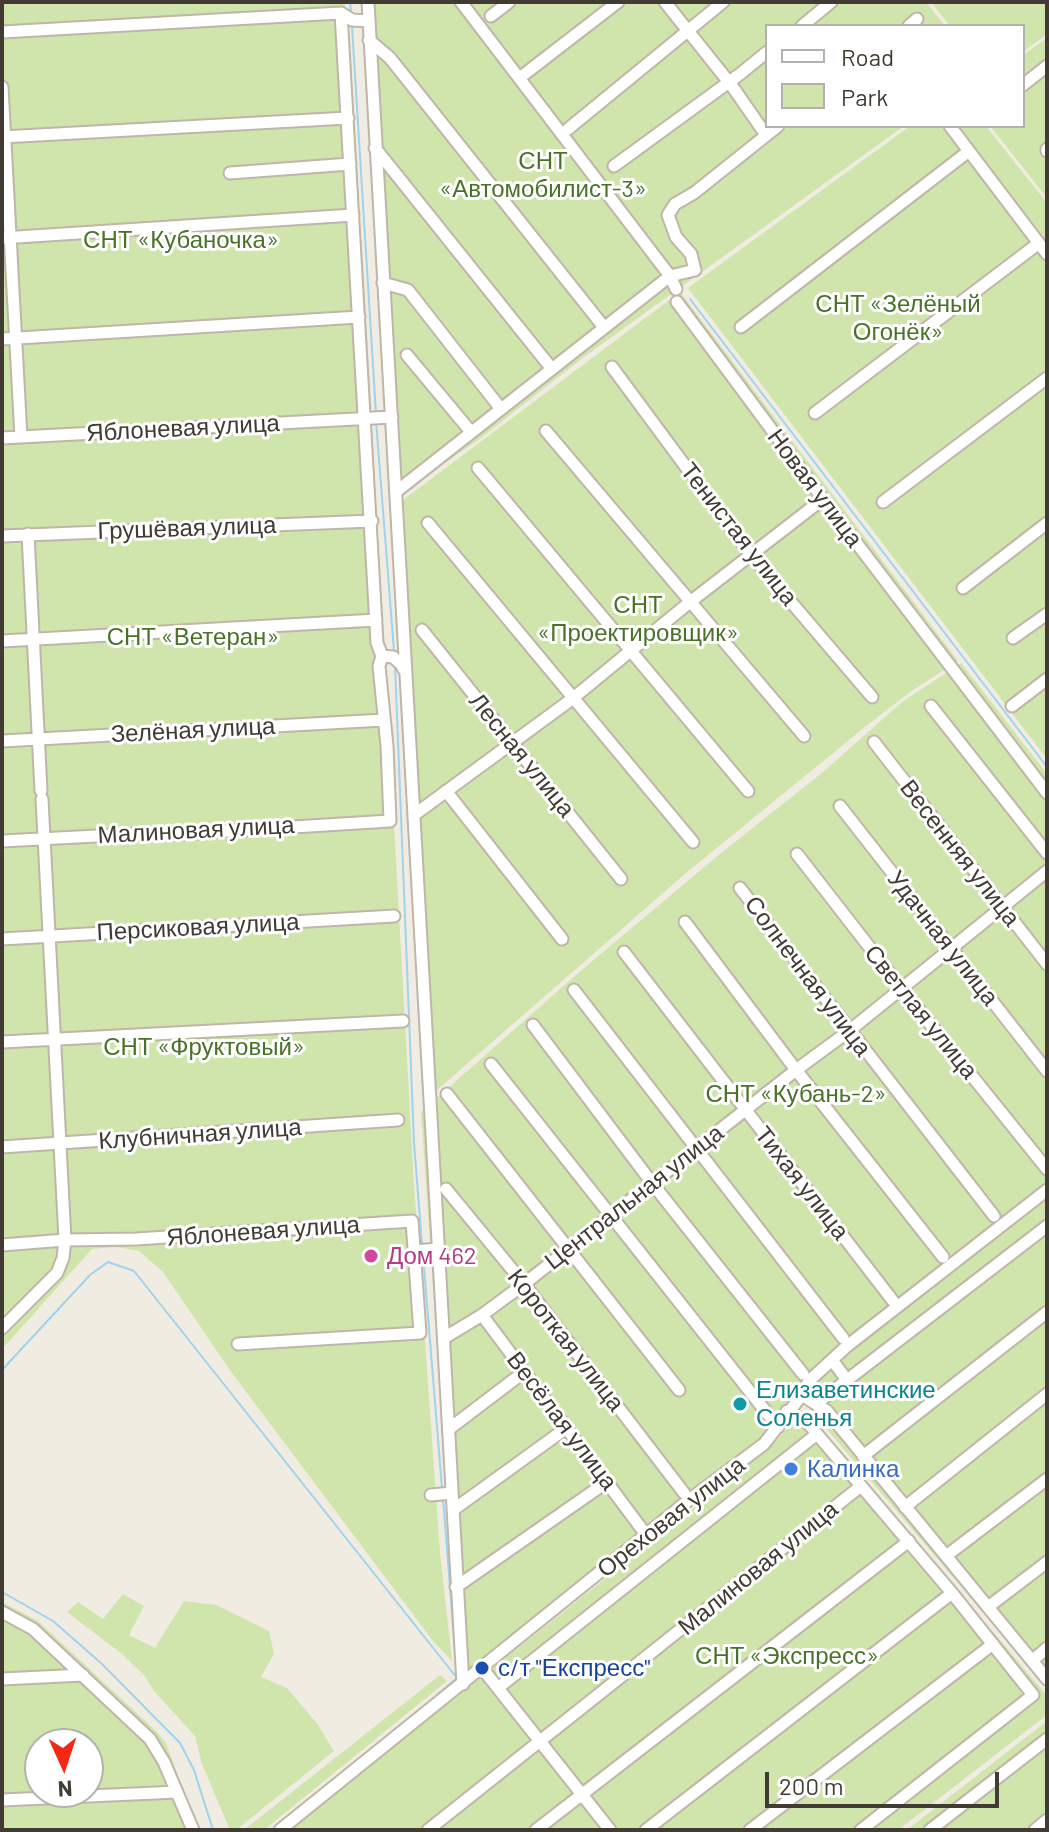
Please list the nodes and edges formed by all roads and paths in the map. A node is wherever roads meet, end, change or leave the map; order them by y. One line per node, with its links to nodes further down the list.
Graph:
1 (368, 2): 10 (street)
2 (461, 2): 36 (street)
3 (509, 2): 9 (street)
4 (618, 2): 17 (street)
5 (665, 2): 12 (street)
6 (723, 2): 12 (street)
7 (831, 2): 11 (street)
8 (341, 13): 10 (street); 13 (street); 21 (street)
9 (491, 16)
10 (368, 21): 14 (street)
11 (804, 24)
12 (687, 31): 18 (street); 24 (street)
13 (2, 32)
14 (369, 40): 27 (street); 41 (street)
15 (765, 54): 18 (street)
16 (1047, 66): 19 (street)
17 (522, 76)
18 (729, 82): 25 (street); 30 (street)
19 (1025, 83)
20 (2, 87): 26 (street)
21 (348, 118): 26 (street); 29 (street)
22 (775, 128): 25 (street)
23 (952, 128): 28 (street)
24 (568, 129)
25 (766, 135): 36 (street)
26 (3, 137): 33 (street)
27 (374, 147): 37 (street); 47 (street)
28 (969, 151): 34 (street); 42 (street)
29 (350, 164): 31 (street); 32 (street)
30 (614, 166)
31 (230, 173)
32 (353, 215): 33 (street); 40 (street)
33 (6, 238): 44 (street)
34 (1039, 243): 35 (street); 50 (street)
35 (1047, 254)
36 (670, 276): 38 (street); 41 (street)
37 (383, 283): 49 (street); 51 (street)
38 (676, 289)
39 (677, 302): 59 (street, Новая улица)
40 (359, 317): 44 (street); 52 (street)
41 (603, 326): 47 (street)
42 (741, 327)
43 (2, 339): 44 (street)
44 (16, 339): 55 (street)
45 (407, 355): 54 (street)
46 (612, 367): 66 (street, Тенистая улица)
47 (552, 369): 49 (street)
48 (1047, 378): 60 (street)
49 (501, 409): 54 (street)
50 (815, 413)
51 (392, 417): 52 (street, Яблоневая улица); 58 (street)
52 (364, 419): 55 (street, Яблоневая улица); 61 (street)
53 (546, 431): 68 (street)
54 (471, 432): 58 (street)
55 (21, 437): 56 (street, Яблоневая улица)
56 (2, 438)
57 (478, 468): 75 (street)
58 (397, 491): 77 (street)
59 (823, 499): 66 (street); 91 (street, Новая улица)
60 (883, 502)
61 (372, 521): 64 (street, Грушёвая улица); 70 (street)
62 (428, 523): 80 (street)
63 (1047, 523): 67 (street)
64 (28, 534): 65 (street, Грушёвая улица); 73 (street)
65 (2, 536)
66 (751, 555): 68 (street); 79 (street, Тенистая улица)
67 (963, 588)
68 (690, 602): 75 (street); 84 (street)
69 (1047, 614): 72 (street)
70 (376, 620): 73 (street); 76 (street)
71 (422, 630): 87 (street, Лесная улица)
72 (1013, 638)
73 (34, 639): 74 (street); 85 (street)
74 (2, 641)
75 (632, 651): 80 (street); 90 (street)
76 (382, 656): 77 (street); 83 (street)
77 (406, 673): 93 (street)
78 (1047, 679): 82 (street)
79 (872, 697)
80 (572, 699): 87 (street); 99 (street)
81 (931, 706): 100 (street)
82 (1012, 706)
83 (384, 720): 85 (street, Зелёная улица); 94 (street)
84 (804, 736)
85 (38, 739): 86 (street, Зелёная улица); 97 (street)
86 (2, 741)
87 (511, 742): 89 (street); 103 (street, Лесная улица)
88 (874, 742): 105 (street, Весенняя улица)
89 (446, 791): 93 (street); 110 (street)
90 (748, 791)
91 (1047, 793)
92 (840, 806): 111 (street, Удачная улица)
93 (414, 815): 140 (street)
94 (390, 820): 95 (street); 97 (street, Малиновая улица)
95 (148, 836)
96 (98, 839): 97 (street)
97 (45, 840): 98 (street); 108 (street)
98 (2, 842)
99 (693, 842)
100 (1047, 853)
101 (797, 854): 114 (street, Светлая улица)
102 (1047, 871): 105 (street, Центральная улица)
103 (621, 879)
104 (740, 888): 118 (street, Солнечная улица)
105 (1002, 908): 111 (street, Центральная улица); 113 (street, Весенняя улица)
106 (394, 916): 108 (street, Персиковая улица)
107 (685, 922): 122 (street)
108 (50, 936): 109 (street, Персиковая улица); 119 (street)
109 (2, 939)
110 (562, 939)
111 (951, 949): 114 (street, Центральная улица); 123 (street, Удачная улица)
112 (624, 952): 125 (street, Тихая улица)
113 (1047, 964)
114 (902, 989): 118 (street, Центральная улица); 130 (street, Светлая улица)
115 (574, 990): 129 (street)
116 (403, 1021): 119 (street)
117 (533, 1025): 131 (street)
118 (849, 1031): 122 (street, Центральная улица); 135 (street, Солнечная улица)
119 (56, 1039): 120 (street); 127 (street)
120 (2, 1042)
121 (491, 1064): 134 (street)
122 (796, 1070): 125 (street, Центральная улица); 141 (street)
123 (1047, 1071)
124 (447, 1094): 139 (street)
125 (745, 1109): 129 (street, Центральная улица); 143 (street, Тихая улица)
126 (398, 1120): 127 (street, Клубничная улица)
127 (60, 1144): 128 (street, Клубничная улица); 137 (street)
128 (2, 1147)
129 (696, 1150): 131 (street, Центральная улица); 148 (street)
130 (1047, 1169)
131 (652, 1183): 134 (street, Центральная улица); 151 (street)
132 (446, 1189): 142 (street, Короткая улица)
133 (1047, 1190): 150 (street, Ореховая улица)
134 (610, 1216): 139 (street, Центральная улица); 159 (street)
135 (994, 1216)
136 (1047, 1226): 153 (street)
137 (65, 1240): 138 (street, Яблоневая улица); 140 (street, Яблоневая улица); 146 (street)
138 (2, 1245)
139 (567, 1249): 142 (street, Центральная улица); 154 (street)
140 (425, 1250): 147 (street); 149 (street, Яблоневая улица)
141 (943, 1257)
142 (524, 1284): 145 (street, Центральная улица); 167 (street, Короткая улица)
143 (893, 1301)
144 (1047, 1312): 163 (street)
145 (482, 1315): 147 (street, Центральная улица); 170 (street, Весёлая улица)
146 (2, 1328)
147 (444, 1338): 160 (street)
148 (843, 1338)
149 (238, 1344)
150 (832, 1360): 153 (street); 156 (street, Ореховая улица)
151 (803, 1374)
152 (520, 1375): 160 (street)
153 (847, 1380): 157 (street)
154 (679, 1390)
155 (1047, 1394): 168 (street)
156 (802, 1395): 157 (street); 158 (street, Ореховая улица)
157 (816, 1404): 163 (street)
158 (787, 1411): 159 (street, Ореховая улица); 162 (street)
159 (778, 1427): 181 (street, Ореховая улица)
160 (449, 1429): 169 (street)
161 (561, 1432): 169 (street)
162 (817, 1434): 166 (street); 186 (street, Ореховая улица)
163 (863, 1456): 168 (street)
164 (1047, 1479): 172 (street)
165 (601, 1486): 174 (street)
166 (861, 1486): 171 (street); 188 (street, Малиновая улица)
167 (684, 1493)
168 (905, 1507): 172 (street)
169 (453, 1510): 174 (street)
170 (641, 1528)
171 (909, 1541): 175 (street); 190 (street)
172 (946, 1556): 176 (street)
173 (1047, 1562): 176 (street)
174 (456, 1587): 185 (street)
175 (952, 1593): 178 (street); 198 (street)
176 (988, 1607): 180 (street)
177 (2, 1612): 182 (street)
178 (993, 1644): 199 (street); 200 (street)
179 (1047, 1648): 180 (street)
180 (1032, 1661): 184 (street)
181 (482, 1668): 185 (street, Ореховая улица); 186 (street)
182 (83, 1675): 183 (street); 189 (street)
183 (2, 1679)
184 (1047, 1679)
185 (463, 1684): 194 (street, Ореховая улица)
186 (498, 1688): 188 (street)
187 (1047, 1739): 201 (street)
188 (540, 1743): 190 (street); 195 (street, Малиновая улица)
189 (177, 1792): 191 (street); 193 (street)
190 (581, 1794): 196 (street); 197 (street)
191 (2, 1800)
192 (1047, 1820): 202 (street)
193 (193, 1830)
194 (280, 1830)
195 (428, 1830)
196 (536, 1830)
197 (610, 1830)
198 (646, 1830)
199 (750, 1830)
200 (861, 1830)
201 (930, 1830)
202 (1035, 1830)

